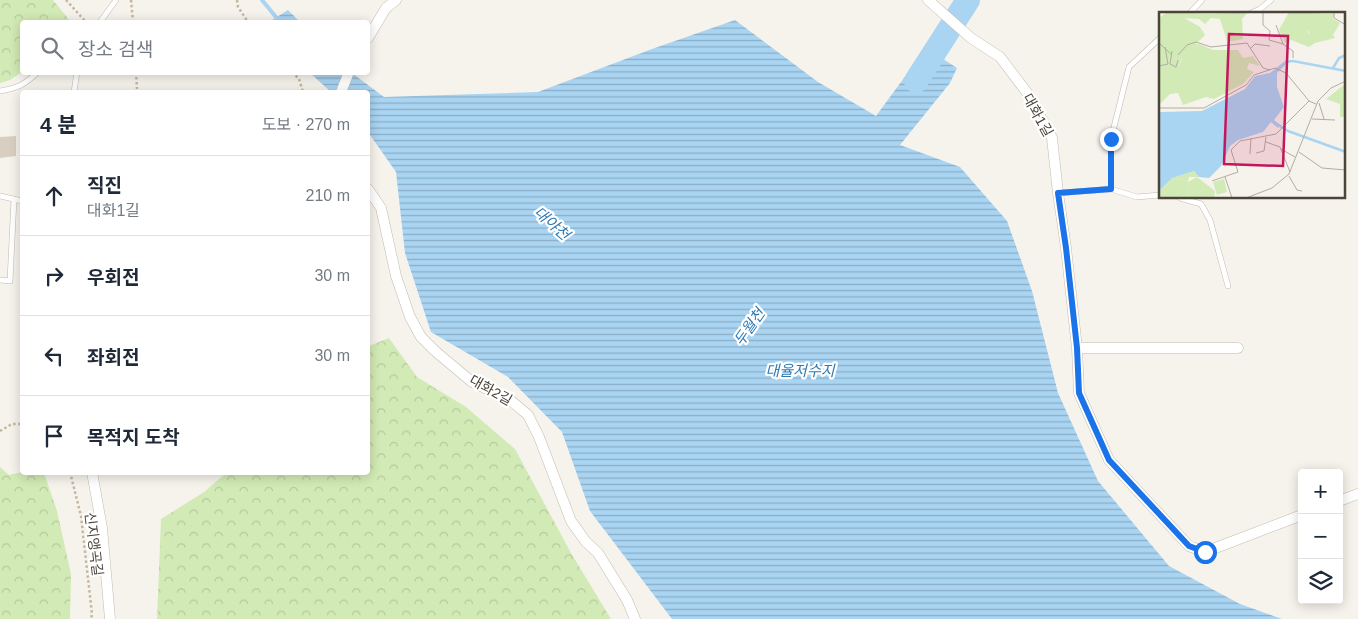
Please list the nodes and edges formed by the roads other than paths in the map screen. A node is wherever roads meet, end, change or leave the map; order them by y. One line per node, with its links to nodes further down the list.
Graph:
1 (116, 0): 8 (lane)
2 (396, 0): 9 (street)
3 (1202, 0): 6 (lane)
4 (1271, 0): 7 (lane)
5 (929, 1): 19 (street, 대화1길)
6 (1191, 12)
7 (1253, 12)
8 (101, 20)
9 (370, 35)
10 (1159, 39): 17 (lane)
11 (35, 75): 16 (lane)
12 (77, 75): 14 (lane)
13 (348, 75): 15 (street)
14 (74, 90)
15 (342, 90)
16 (0, 91)
17 (1111, 189): 19 (lane); 20 (lane)
18 (370, 192): 34 (street, 대화2길)
19 (1058, 193): 27 (street, 대화1길)
20 (1159, 195)
21 (0, 196): 22 (lane)
22 (14, 199): 24 (lane); 25 (lane)
23 (1184, 199): 26 (lane)
24 (20, 200)
25 (0, 280)
26 (1228, 286)
27 (1077, 348): 28 (street); 32 (street, 대화1길)
28 (1238, 348)
29 (93, 475): 33 (street)
30 (1358, 494): 31 (street)
31 (1343, 500)
32 (1298, 517)
33 (110, 619)
34 (635, 619)

